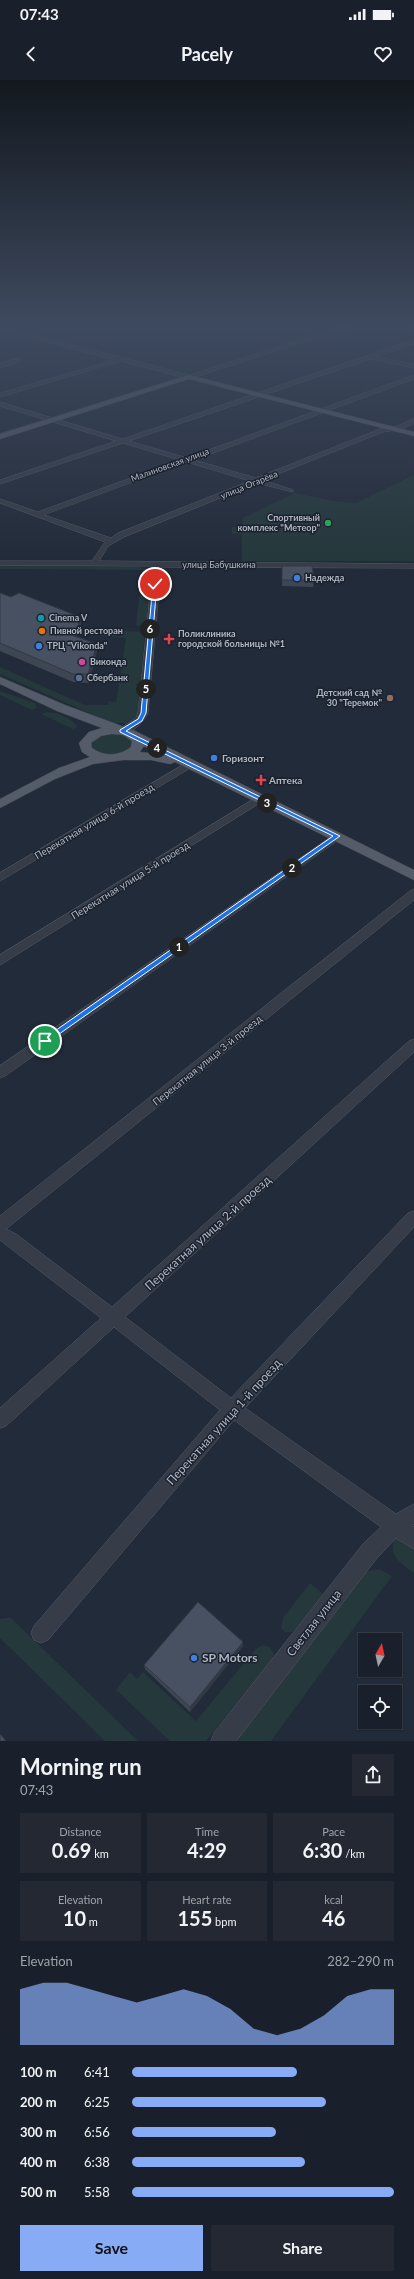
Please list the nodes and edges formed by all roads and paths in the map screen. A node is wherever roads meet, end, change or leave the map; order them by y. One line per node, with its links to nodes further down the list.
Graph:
1 (2, 405): 7 (street)
2 (103, 405): 7 (main road)
3 (228, 405): 12 (street)
4 (299, 405): 6 (main road)
5 (335, 405): 6 (street, Малиновская улица)
6 (320, 410): 9 (main road); 13 (street, Малиновская улица)
7 (54, 420): 11 (main road); 12 (street)
8 (414, 420): 9 (street, улица Огарёва)
9 (392, 428): 10 (main road); 15 (street, улица Огарёва)
10 (414, 434)
11 (0, 437)
12 (122, 441): 13 (street); 14 (street)
13 (185, 460): 15 (street); 18 (street, Малиновская улица)
14 (0, 482)
15 (258, 482): 16 (street); 19 (street, улица Огарёва)
16 (290, 491)
17 (0, 501): 18 (street)
18 (39, 514): 19 (street)
19 (111, 541): 21 (street, улица Огарёва)
20 (0, 563): 21 (street, улица Бабушкина)
21 (94, 564): 22 (street, улица Бабушкина)
22 (157, 565): 23 (street, улица Бабушкина); 26 (street)
23 (414, 566)
24 (0, 680): 25 (main road)
25 (61, 708): 26 (main road); 28 (main road)
26 (122, 731): 27 (main road); 28 (main road)
27 (134, 736): 29 (main road); 31 (main road)
28 (85, 743): 30 (main road); 32 (main road)
29 (124, 756): 30 (main road); 31 (main road)
30 (111, 758): 32 (main road)
31 (188, 765): 33 (main road); 37 (street, Перекатная улица 6-й проезд)
32 (54, 774): 34 (main road)
33 (259, 799): 35 (main road); 39 (street, Перекатная улица 5-й проезд)
34 (0, 804)
35 (337, 836): 36 (main road); 41 (street)
36 (414, 876)
37 (0, 878)
38 (414, 894): 43 (street, Перекатная улица 3-й проезд)
39 (0, 961)
40 (414, 1044): 45 (street, Перекатная улица 2-й проезд)
41 (0, 1073)
42 (414, 1217): 46 (street, Перекатная улица 1-й проезд)
43 (0, 1225)
44 (0, 1233): 45 (street)
45 (114, 1319): 46 (street); 47 (street, Перекатная улица 2-й проезд)
46 (232, 1409): 49 (street); 51 (street, Перекатная улица 1-й проезд)
47 (0, 1420)
48 (414, 1513): 49 (street, Светлая улица)
49 (395, 1526): 50 (street); 52 (street, Светлая улица)
50 (414, 1540)
51 (41, 1633)
52 (222, 1741)

